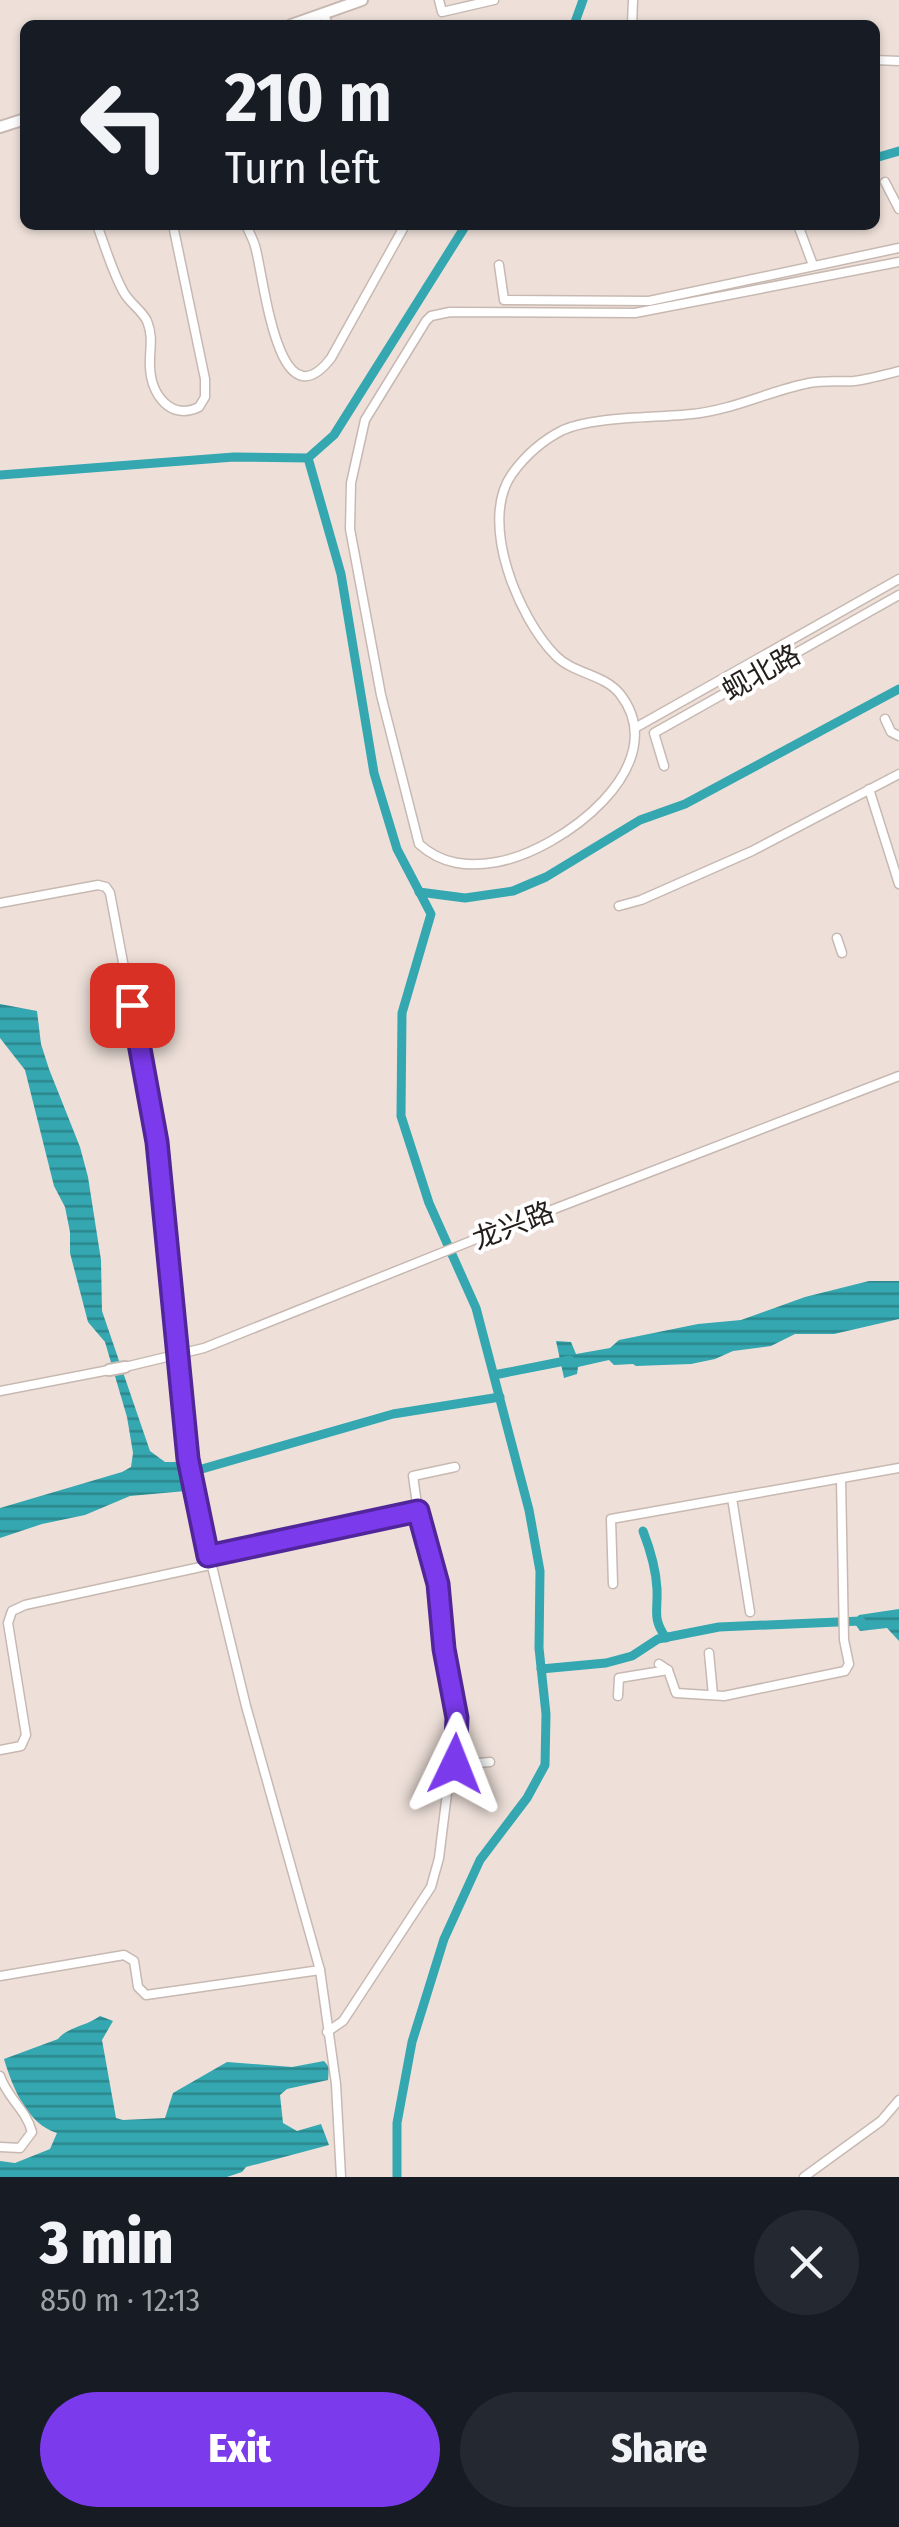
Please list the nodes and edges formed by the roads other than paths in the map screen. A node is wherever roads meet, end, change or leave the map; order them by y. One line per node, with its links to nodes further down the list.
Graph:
1 (362, 0): 4 (main road)
2 (439, 0): 3 (street)
3 (494, 0)
4 (326, 19)
5 (886, 182): 6 (street)
6 (899, 209)
7 (99, 230): 8 (street)
8 (174, 230)
9 (248, 230): 10 (street)
10 (403, 230)
11 (800, 230): 15 (street)
12 (899, 248): 15 (street)
13 (899, 262): 20 (street)
14 (499, 265): 15 (street)
15 (812, 265)
16 (899, 371): 20 (street)
17 (899, 579): 20 (street)
18 (899, 595): 22 (street, 蚬北路)
19 (885, 719): 21 (street)
20 (635, 728)
21 (899, 736)
22 (664, 766)
23 (899, 774): 24 (street)
24 (869, 789): 25 (street); 27 (street)
25 (899, 884)
26 (0, 903): 31 (street)
27 (619, 906)
28 (838, 938): 29 (street)
29 (842, 954)
30 (899, 1076): 31 (street, 龙兴路)
31 (180, 1355): 32 (street, 龙兴路); 40 (street)
32 (125, 1367): 33 (main road)
33 (109, 1370): 34 (street)
34 (0, 1391)
35 (456, 1467): 39 (street)
36 (899, 1468): 37 (street)
37 (841, 1478): 38 (street); 46 (street)
38 (732, 1498): 41 (street); 42 (street)
39 (418, 1511): 40 (street); 50 (street)
40 (209, 1561): 48 (street); 51 (street)
41 (613, 1584)
42 (750, 1612)
43 (709, 1652): 46 (street)
44 (659, 1664): 45 (street)
45 (668, 1670): 46 (street); 47 (street)
46 (713, 1695)
47 (618, 1696)
48 (0, 1750)
49 (490, 1762): 50 (street)
50 (455, 1764): 53 (street)
51 (320, 1970): 52 (street); 53 (street)
52 (0, 1976)
53 (328, 2032): 57 (street)
54 (0, 2076): 56 (street)
55 (899, 2100): 58 (street)
56 (0, 2147)
57 (341, 2177)
58 (804, 2177)

